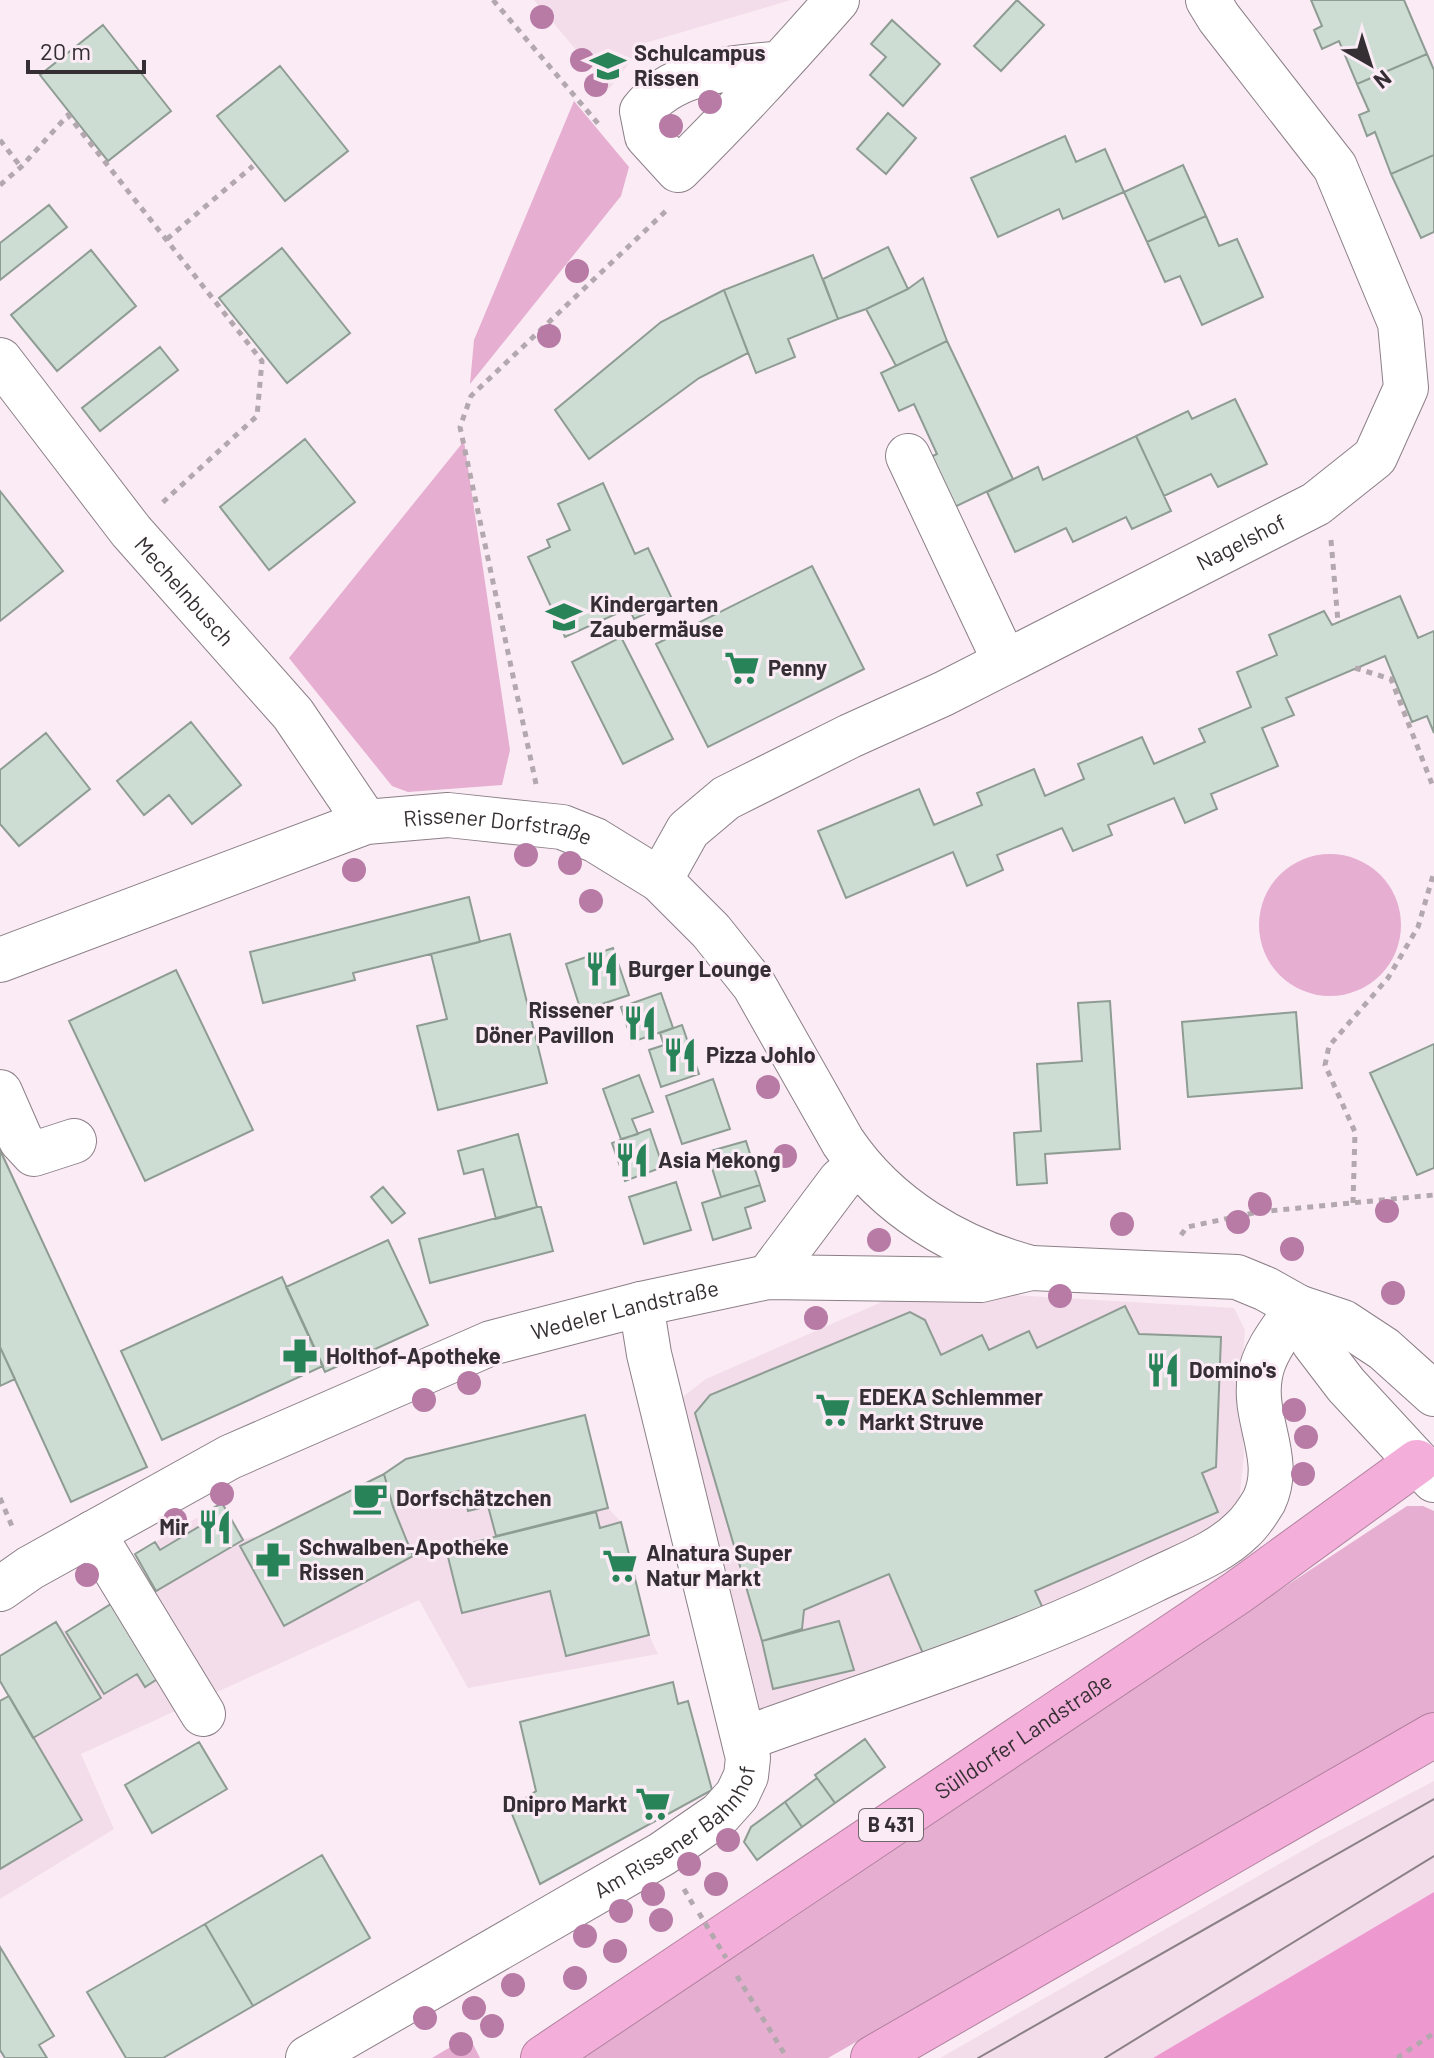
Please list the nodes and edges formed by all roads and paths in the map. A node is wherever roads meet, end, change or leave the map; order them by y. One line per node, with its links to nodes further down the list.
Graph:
1 (493, 0): 5 (path)
2 (837, 0): 4 (street)
3 (1208, 0): 14 (street, Nagelshof)
4 (780, 63): 9 (street); 9 (street)
5 (610, 137)
6 (0, 140): 8 (path)
7 (253, 166): 11 (path)
8 (21, 167): 10 (path); 11 (path)
9 (678, 170): 21 (path)
10 (0, 185)
11 (167, 239): 15 (path)
12 (0, 360): 15 (street, Mechelnbusch)
13 (908, 456): 17 (street)
14 (1316, 504): 16 (path); 17 (street, Nagelshof)
15 (131, 531): 20 (street, Mechelnbusch)
16 (1338, 622)
17 (1005, 662): 23 (street, Nagelshof)
18 (1355, 668): 19 (path)
19 (1434, 789)
20 (366, 822): 21 (street, Rissener Dorfstraße); 24 (street, Rissener Dorfstraße)
21 (562, 827): 23 (street, Rissener Dorfstraße)
22 (1434, 872): 29 (path)
23 (660, 880): 27 (street, Rissener Dorfstraße)
24 (0, 960)
25 (0, 1092): 26 (street)
26 (74, 1141)
27 (858, 1164): 30 (street, Rissener Dorfstraße); 32 (street)
28 (1434, 1195): 29 (path)
29 (1353, 1203): 31 (path)
30 (1031, 1268): 31 (street, Wedeler Landstraße); 32 (street, Wedeler Landstraße)
31 (1154, 1273): 34 (street, Wedeler Landstraße)
32 (768, 1277): 33 (street, Wedeler Landstraße)
33 (641, 1304): 37 (street, Wedeler Landstraße); 41 (street, Am Rissener Bahnhof)
34 (1298, 1307): 35 (street, Wedeler Landstraße); 36 (street); 41 (street)
35 (1434, 1394)
36 (1425, 1471): 45 (highway, Sülldorfer Landstraße / B 431)
37 (93, 1533): 38 (street, Wedeler Landstraße); 39 (street)
38 (0, 1589)
39 (203, 1714)
40 (1434, 1735): 47 (highway)
41 (744, 1739): 44 (street, Am Rissener Bahnhof)
42 (699, 1913): 46 (path, bridge)
43 (1434, 2033): 48 (path)
44 (308, 2058)
45 (543, 2058)
46 (787, 2058)
47 (873, 2058)
48 (1397, 2058)

